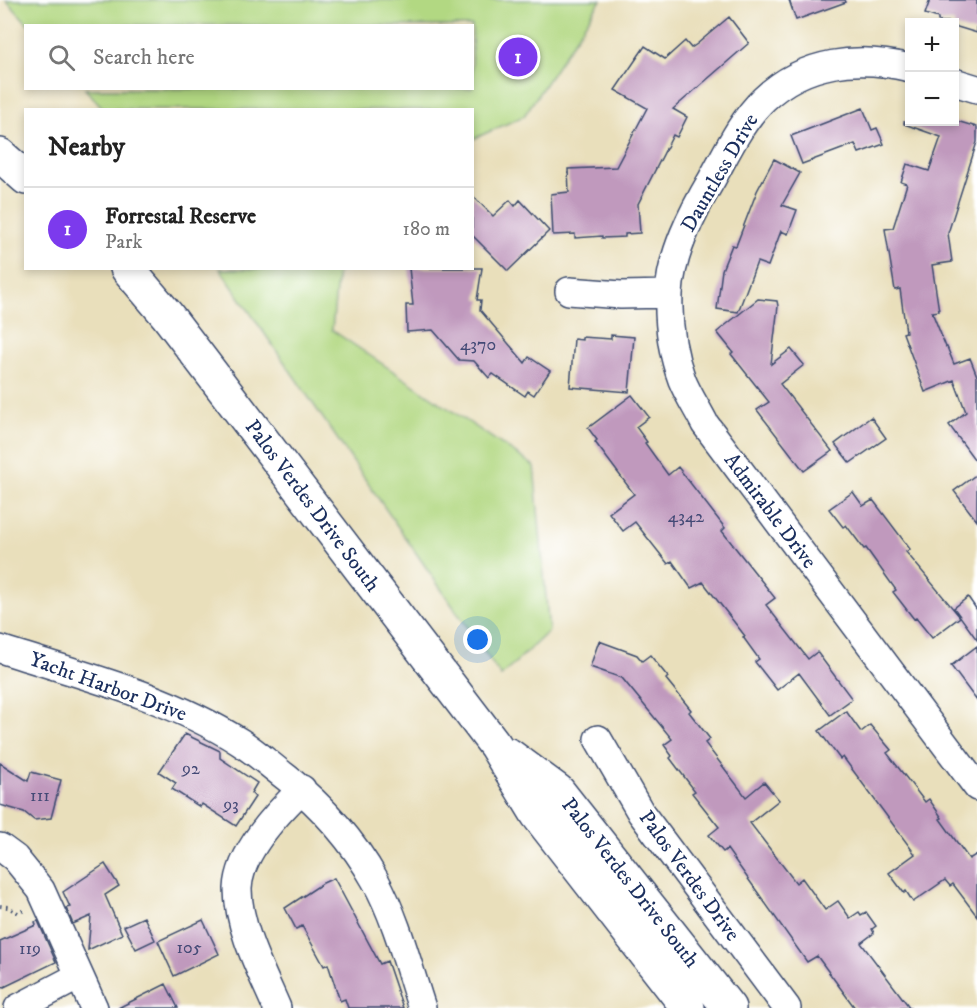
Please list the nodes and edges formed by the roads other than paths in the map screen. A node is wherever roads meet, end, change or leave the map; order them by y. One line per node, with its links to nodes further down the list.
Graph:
1 (905, 67): 8 (street, Dauntless Drive)
2 (959, 84): 3 (street)
3 (977, 89)
4 (0, 155): 5 (main road)
5 (24, 176)
6 (128, 270): 11 (main road, Palos Verdes Drive South)
7 (569, 291): 8 (street)
8 (669, 294): 12 (street, Admirable Drive)
9 (0, 649): 13 (street, Yacht Harbor Drive)
10 (598, 739): 22 (street, Palos Verdes Drive)
11 (495, 745): 20 (main road, Palos Verdes Drive South); 21 (main road, Palos Verdes Drive South)
12 (977, 787)
13 (302, 789): 18 (street); 19 (street, Yacht Harbor Drive)
14 (0, 847): 15 (street)
15 (78, 976): 16 (street); 17 (street)
16 (18, 1008)
17 (94, 1008)
18 (276, 1008)
19 (422, 1008)
20 (688, 1008)
21 (729, 1008)
22 (787, 1008)

